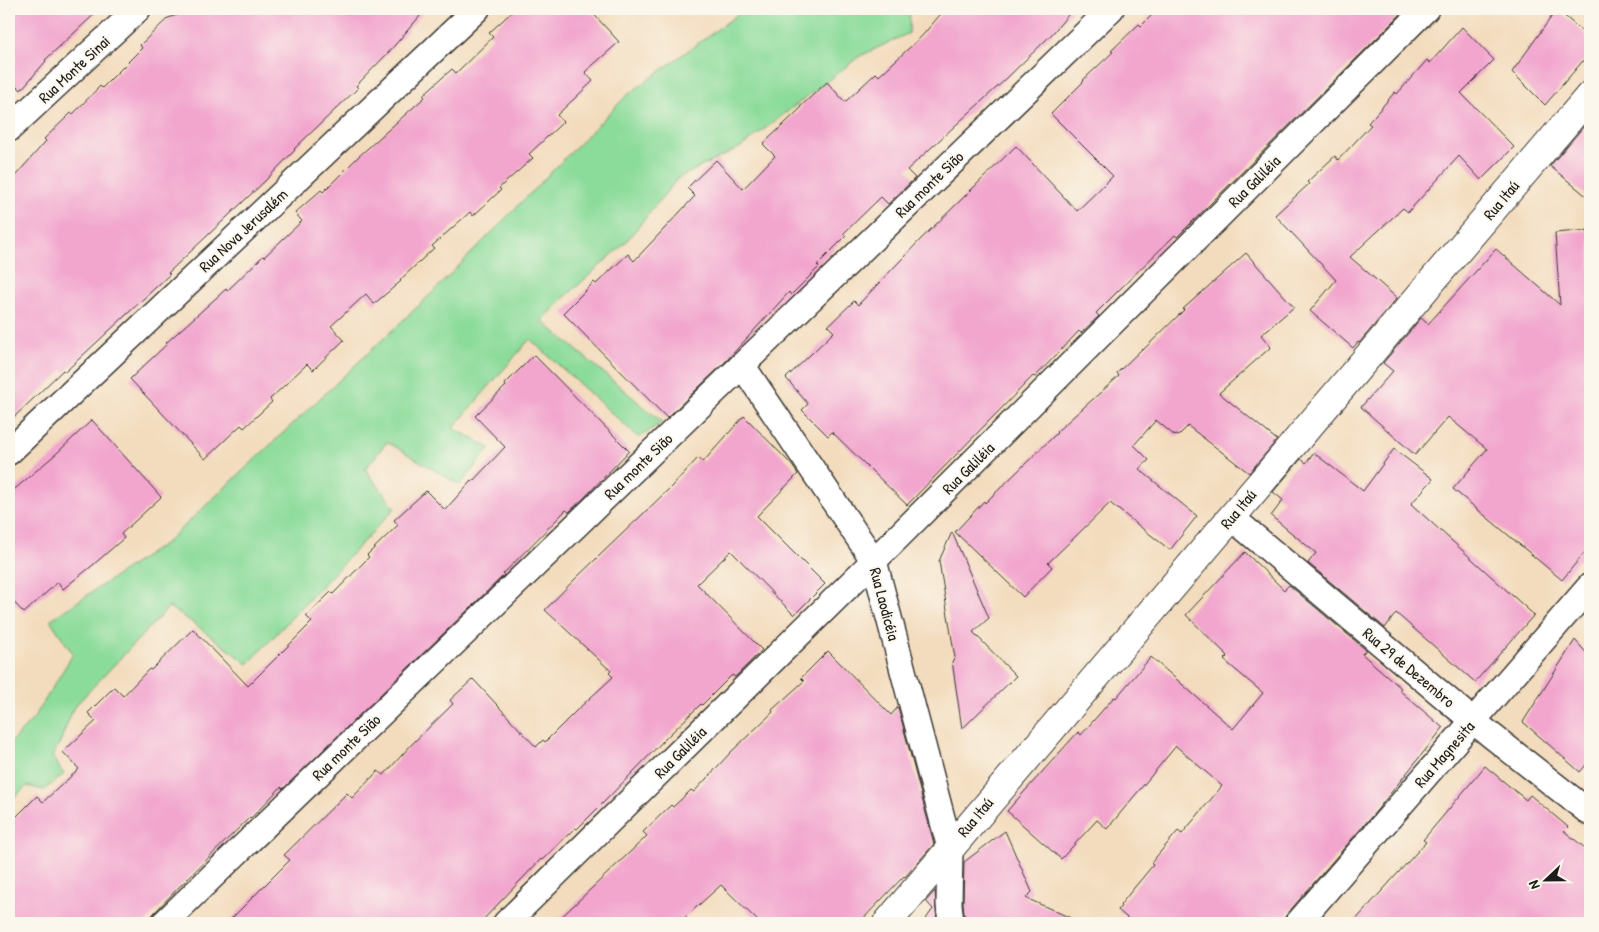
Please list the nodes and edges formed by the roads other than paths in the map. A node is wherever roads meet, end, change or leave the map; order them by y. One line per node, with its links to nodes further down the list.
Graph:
1 (138, 9): 6 (street, Rua Monte Sinai)
2 (477, 9): 8 (street, Rua Nova Jerusalém)
3 (1111, 9): 7 (street, Rua monte Sião)
4 (1426, 9): 10 (street, Rua Galiléia)
5 (1590, 95): 9 (street, Rua Itaú)
6 (9, 129)
7 (742, 365): 10 (street, Rua Laodicéia); 15 (street, Rua monte Sião)
8 (9, 452)
9 (1231, 517): 12 (street, Rua 29 de Dezembro); 14 (street, Rua Itaú)
10 (874, 561): 14 (street, Rua Laodicéia); 16 (street, Rua Galiléia)
11 (1590, 586): 12 (street, Rua Magnesita)
12 (1473, 721): 13 (street, Rua 29 de Dezembro); 19 (street, Rua Magnesita)
13 (1590, 813)
14 (950, 848): 17 (street, Rua Itaú); 18 (street, Rua Laodicéia)
15 (164, 923)
16 (506, 923)
17 (887, 923)
18 (951, 923)
19 (1298, 923)

